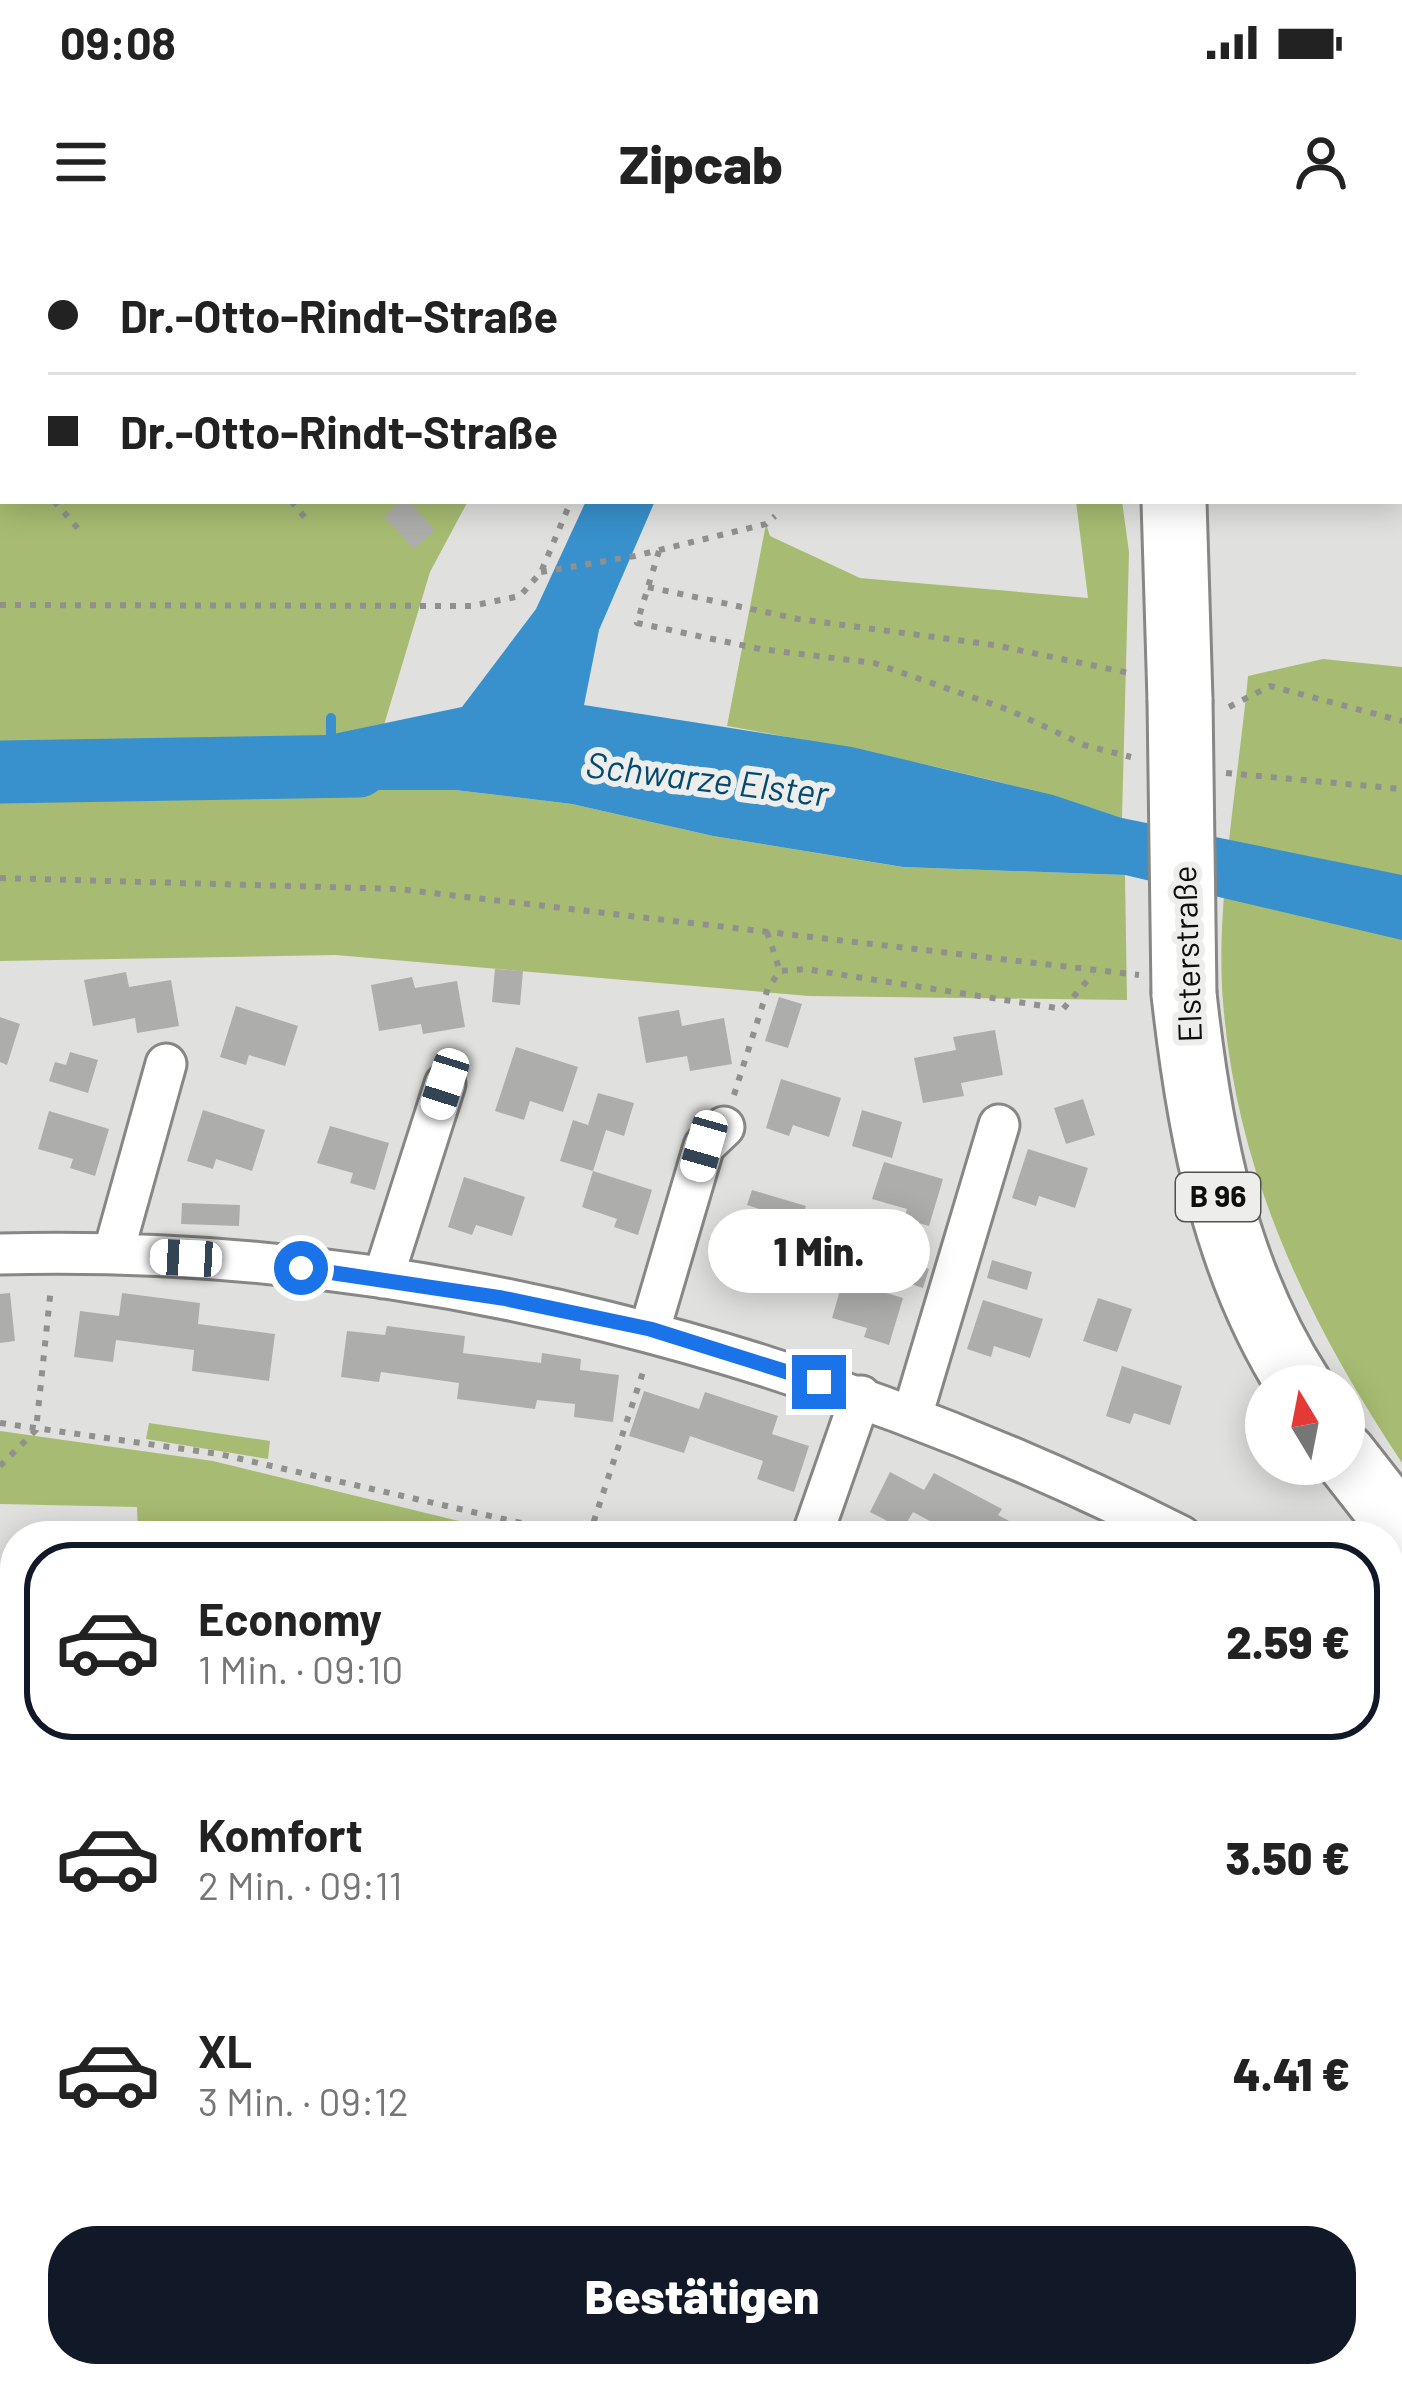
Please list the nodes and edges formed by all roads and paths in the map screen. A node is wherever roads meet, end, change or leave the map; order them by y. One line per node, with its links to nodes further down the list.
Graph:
1 (57, 504): 7 (path)
2 (294, 504): 6 (path)
3 (571, 504): 9 (path)
4 (1174, 504): 12 (main road, Elsterstraße / B 96)
5 (776, 516): 8 (path)
6 (307, 520)
7 (82, 532)
8 (659, 551): 9 (path); 10 (path)
9 (544, 574): 11 (path)
10 (648, 587): 12 (path); 14 (path)
11 (0, 605)
12 (1178, 694): 13 (path); 21 (main road, Elsterstraße / B 96, bridge)
13 (1402, 721)
14 (1142, 759)
15 (1208, 770): 16 (path)
16 (1402, 789)
17 (0, 878): 18 (path)
18 (767, 932): 19 (path); 20 (path)
19 (781, 971): 20 (path); 25 (path)
20 (1093, 974): 21 (path)
21 (1163, 985): 31 (main road, Elsterstraße / B 96)
22 (166, 1064): 27 (street)
23 (445, 1084): 29 (street)
24 (1000, 1125): 33 (street)
25 (724, 1127): 30 (street)
26 (0, 1254): 27 (street)
27 (112, 1254): 29 (street)
28 (52, 1278): 35 (path)
29 (383, 1278): 30 (street)
30 (650, 1341): 32 (street); 39 (path)
31 (1290, 1365)
32 (861, 1396): 33 (street); 40 (street)
33 (912, 1416): 41 (street)
34 (0, 1423): 35 (path)
35 (36, 1430): 36 (path); 38 (path)
36 (0, 1466)
37 (1365, 1481): 42 (main road)
38 (512, 1521)
39 (594, 1521)
40 (817, 1521)
41 (1146, 1521)
42 (1396, 1521)

